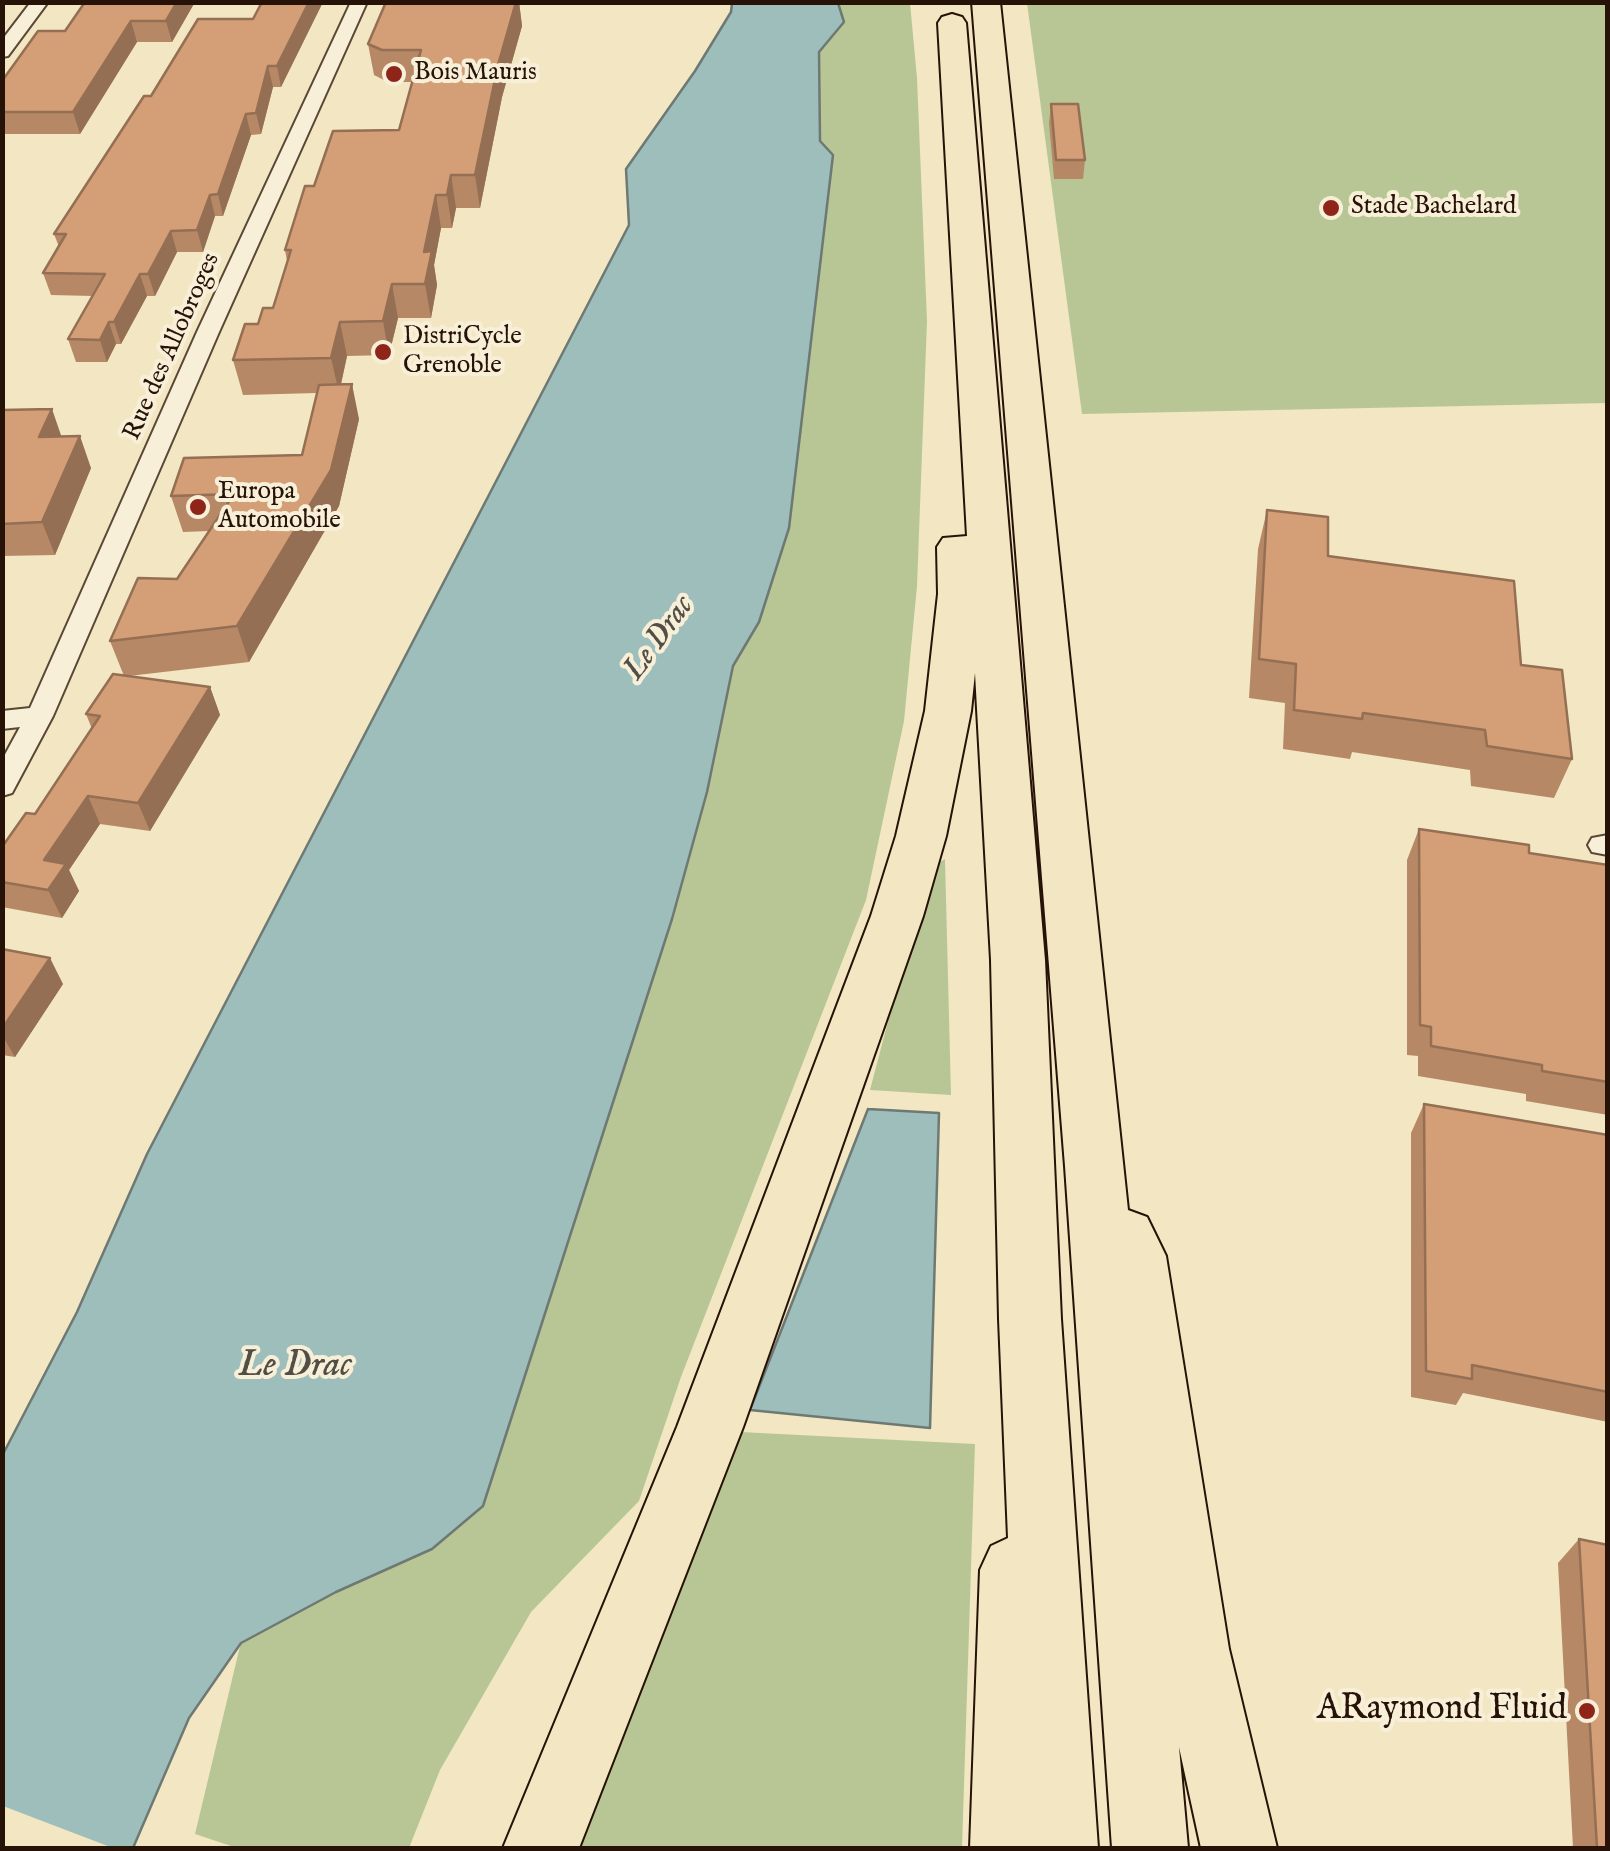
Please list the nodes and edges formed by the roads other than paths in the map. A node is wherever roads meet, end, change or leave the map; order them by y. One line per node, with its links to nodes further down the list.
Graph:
1 (40, 2): 5 (street)
2 (359, 2): 7 (street, Rue des Allobroges)
3 (951, 2): 6 (highway)
4 (986, 2): 10 (highway)
5 (2, 52)
6 (970, 317): 11 (highway); 12 (highway)
7 (40, 716): 8 (street); 9 (street, Rue des Allobroges)
8 (2, 720)
9 (2, 786)
10 (1094, 1166): 15 (highway); 16 (highway)
11 (1030, 1318): 13 (highway); 14 (highway)
12 (541, 1848)
13 (1008, 1848)
14 (1060, 1848)
15 (1150, 1848)
16 (1238, 1848)

